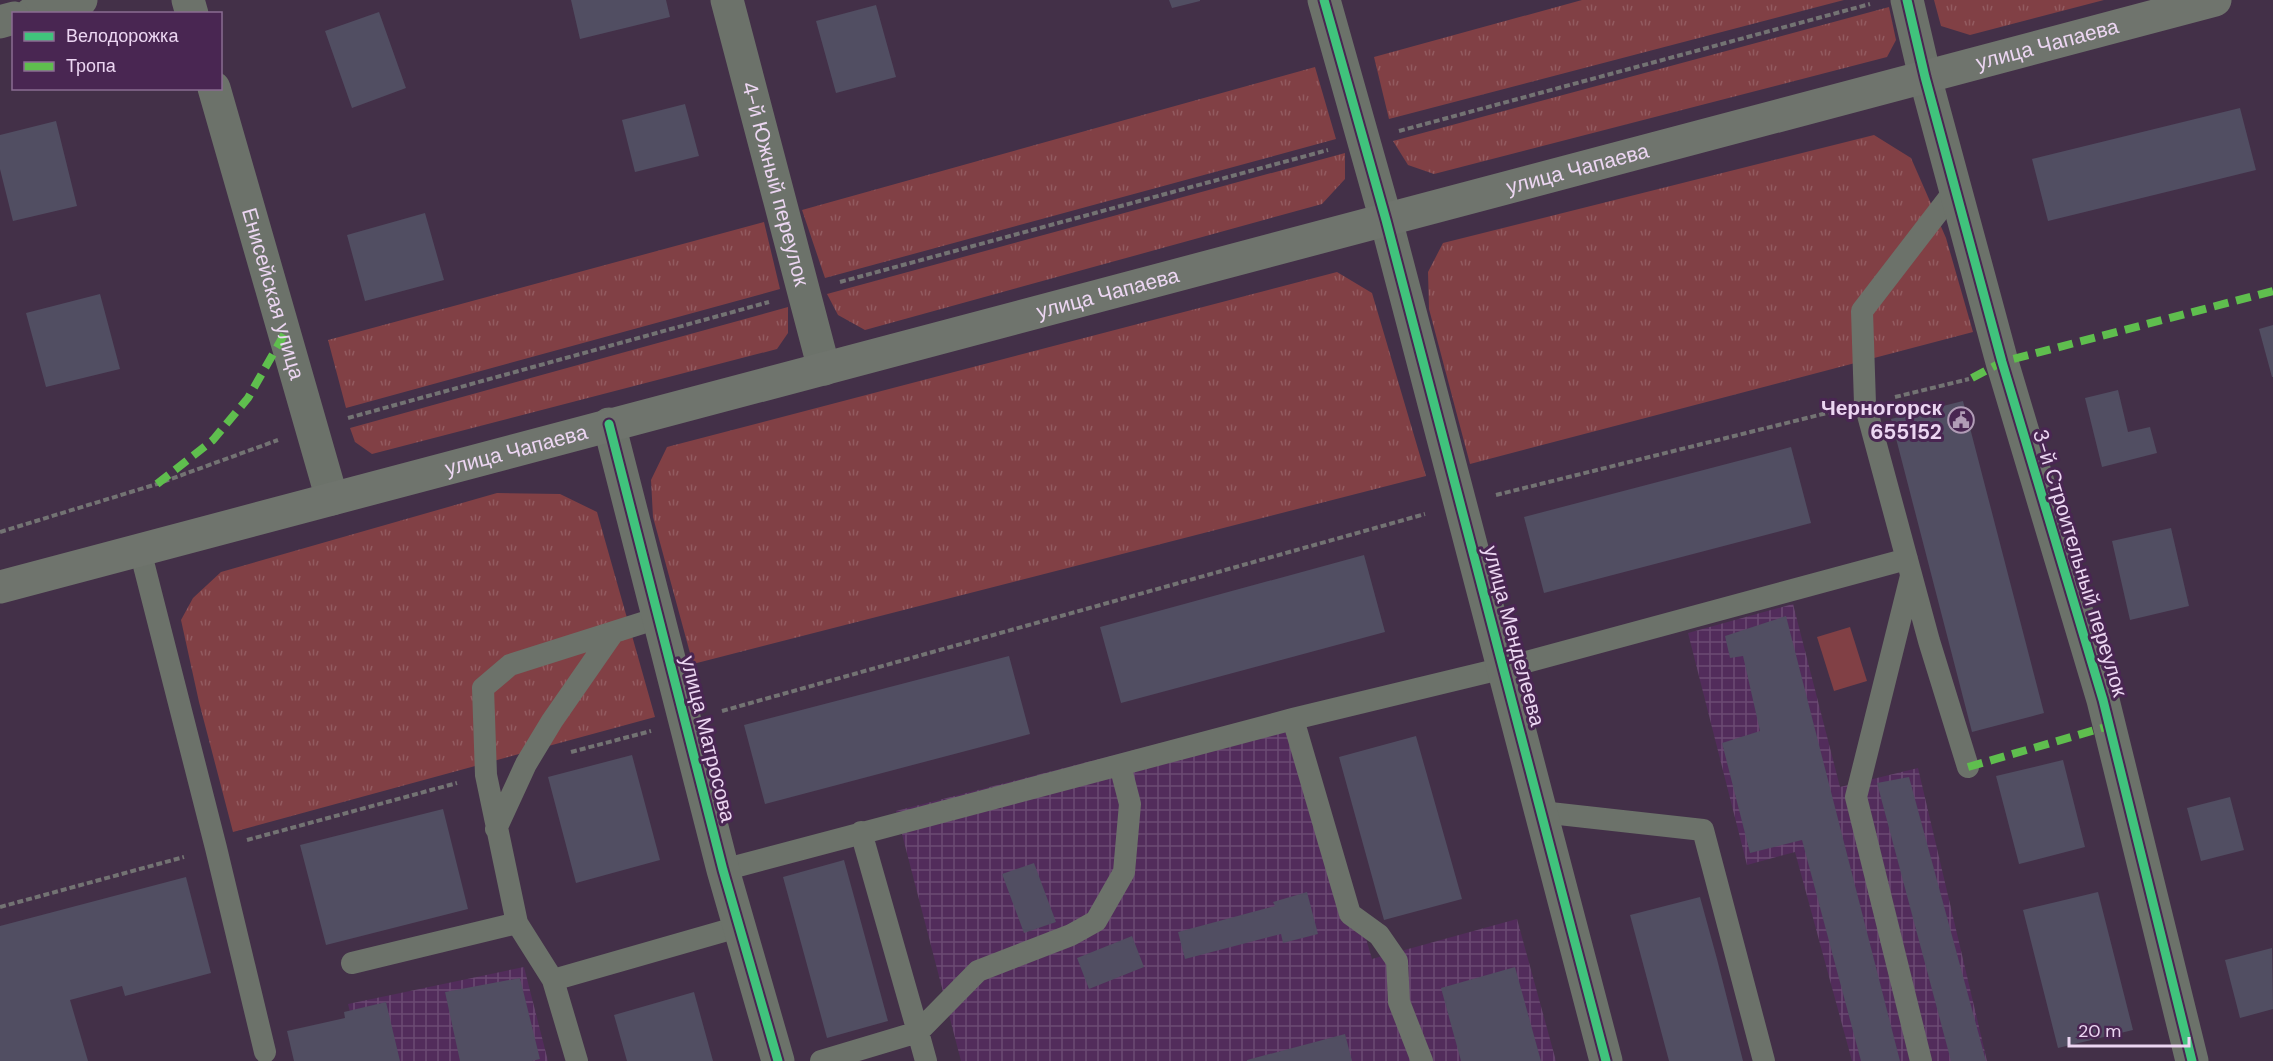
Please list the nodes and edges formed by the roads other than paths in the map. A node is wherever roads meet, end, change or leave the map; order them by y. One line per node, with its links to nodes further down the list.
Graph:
1 (81, 0): 6 (street)
2 (727, 0): 11 (street, 4-й Южный переулок)
3 (1324, 0): 10 (street, улица Менделеева)
4 (1907, 0): 7 (street, 3-й Строительный переулок)
5 (2215, 0): 7 (main road, улица Чапаева)
6 (37, 12)
7 (1924, 77): 9 (street, 3-й Строительный переулок); 10 (main road, улица Чапаева)
8 (215, 90): 13 (street, Енисейская улица)
9 (1955, 189): 15 (lane); 41 (street, 3-й Строительный переулок)
10 (1386, 220): 11 (main road, улица Чапаева); 19 (street, улица Менделеева)
11 (824, 369): 12 (main road, улица Чапаева)
12 (609, 424): 13 (main road, улица Чапаева); 17 (street, улица Матросова)
13 (332, 499): 14 (main road, улица Чапаева)
14 (140, 550): 16 (main road, улица Чапаева); 32 (lane)
15 (1909, 567): 19 (lane); 22 (lane); 40 (lane)
16 (0, 587)
17 (658, 618): 18 (lane); 26 (street, улица Матросова)
18 (613, 633): 24 (lane); 24 (lane)
19 (1504, 668): 20 (lane); 23 (street, улица Менделеева)
20 (1293, 719): 21 (lane); 37 (lane)
21 (1120, 765): 25 (lane); 31 (lane)
22 (1968, 767)
23 (1541, 812): 38 (street, улица Менделеева); 39 (lane)
24 (496, 829): 27 (lane)
25 (861, 832): 26 (lane); 31 (lane)
26 (723, 870): 28 (street, улица Матросова)
27 (517, 922): 29 (lane); 30 (lane)
28 (738, 927): 30 (lane); 34 (street, улица Матросова)
29 (352, 963)
30 (553, 980): 33 (lane)
31 (918, 1032): 35 (lane); 36 (lane)
32 (266, 1052)
33 (577, 1061)
34 (778, 1061)
35 (821, 1061)
36 (926, 1061)
37 (1422, 1061)
38 (1606, 1061)
39 (1764, 1061)
40 (1921, 1061)
41 (2192, 1061)

